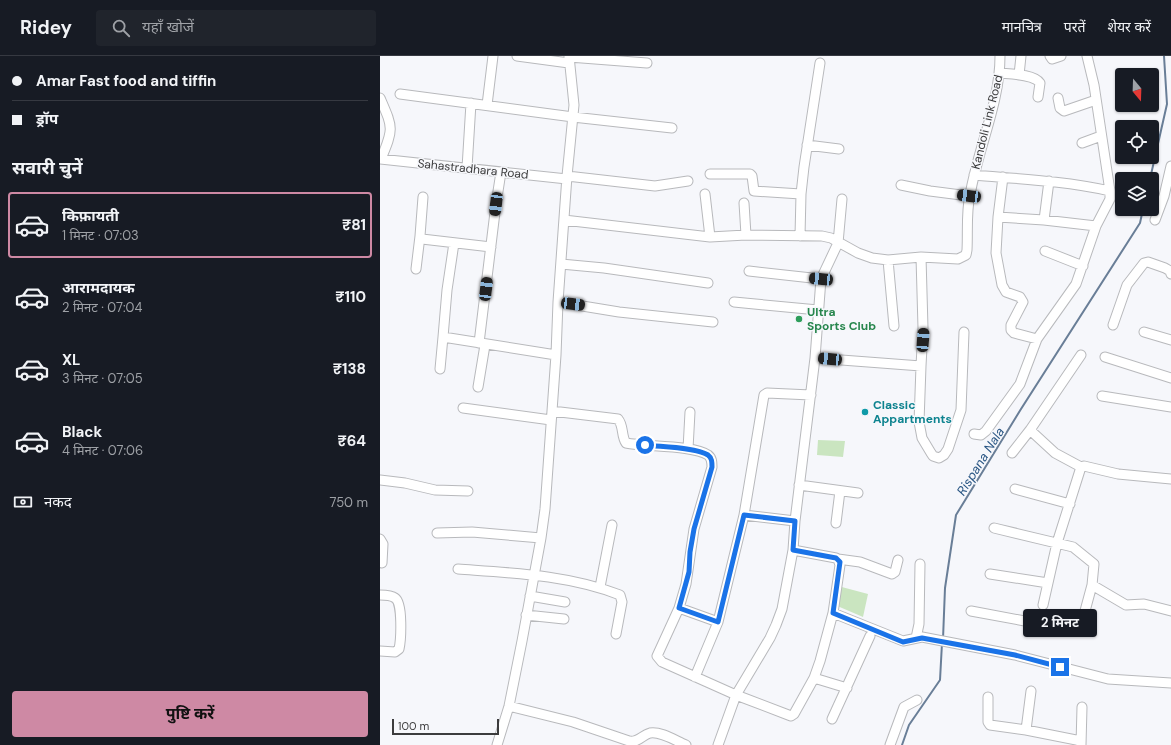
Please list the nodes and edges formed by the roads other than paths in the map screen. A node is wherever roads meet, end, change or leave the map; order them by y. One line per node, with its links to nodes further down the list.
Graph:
1 (493, 56): 19 (street)
2 (516, 56): 8 (street)
3 (1000, 56): 11 (street, Kandoli Link Road)
4 (1020, 56): 12 (street)
5 (1050, 56): 6 (street)
6 (1061, 56)
7 (1087, 56): 17 (street)
8 (569, 59): 9 (street); 20 (street)
9 (647, 63)
10 (820, 63): 24 (street)
11 (1000, 73): 12 (street); 31 (street, Kandoli Link Road)
12 (1019, 75): 14 (street)
13 (400, 94): 18 (street)
14 (1038, 97)
15 (380, 98): 26 (street)
16 (1058, 98): 17 (street)
17 (1096, 100): 22 (street)
18 (471, 103): 19 (street); 28 (street)
19 (487, 105): 20 (street)
20 (573, 118): 21 (street); 32 (street)
21 (672, 128)
22 (1101, 136): 23 (street); 37 (street)
23 (1082, 143)
24 (808, 145): 25 (street); 39 (street)
25 (839, 149)
26 (381, 159): 28 (street, Sahastradhara Road)
27 (1171, 166): 47 (street)
28 (467, 168): 29 (street, Sahastradhara Road)
29 (501, 172): 32 (street, Sahastradhara Road); 55 (street)
30 (710, 174): 39 (street)
31 (974, 175): 33 (street); 40 (street, Kandoli Link Road)
32 (567, 177): 34 (street, Sahastradhara Road); 45 (street)
33 (1003, 177): 35 (street); 44 (street)
34 (688, 181)
35 (1049, 181): 37 (street); 46 (street)
36 (901, 185): 40 (street)
37 (1110, 191): 48 (street)
38 (705, 194): 52 (street)
39 (801, 194): 51 (street)
40 (969, 196): 57 (street, Kandoli Link Road)
41 (423, 197): 50 (street)
42 (842, 199): 54 (street)
43 (744, 203): 49 (street)
44 (998, 217): 46 (street); 75 (street)
45 (564, 220): 52 (street); 59 (street)
46 (1044, 220): 48 (street)
47 (1155, 220)
48 (1096, 226): 60 (street)
49 (746, 235): 51 (street); 52 (street)
50 (420, 236): 53 (street); 61 (street)
51 (800, 236): 54 (street)
52 (710, 237)
53 (454, 243): 55 (street); 74 (street)
54 (838, 243): 58 (street); 64 (street)
55 (491, 247): 77 (street)
56 (1045, 251): 60 (street)
57 (921, 257): 58 (street); 82 (street)
58 (888, 260): 71 (street)
59 (561, 264): 65 (street); 66 (street)
60 (1083, 266): 75 (street)
61 (416, 269)
62 (749, 271): 64 (street)
63 (1171, 274): 70 (street)
64 (821, 279): 68 (street)
65 (708, 283)
66 (558, 302): 69 (street); 78 (street)
67 (734, 302): 68 (street)
68 (818, 310): 81 (street)
69 (713, 322)
70 (1113, 325)
71 (894, 326)
72 (964, 332): 82 (street)
73 (1144, 332): 76 (street)
74 (443, 337): 77 (street); 83 (street)
75 (1037, 339): 93 (street)
76 (1171, 340)
77 (482, 344): 78 (street); 85 (street)
78 (556, 355): 91 (street)
79 (1081, 355): 92 (street)
80 (1105, 357): 84 (street)
81 (815, 358): 82 (street); 86 (street)
82 (921, 366)
83 (440, 368)
84 (1171, 378)
85 (478, 387)
86 (811, 395): 99 (street); 105 (street)
87 (1102, 396): 88 (street)
88 (1171, 407)
89 (463, 408): 91 (street)
90 (690, 412): 94 (street)
91 (551, 416): 94 (street); 111 (street)
92 (1030, 430): 95 (street); 96 (street)
93 (974, 434)
94 (688, 449): 129 (street)
95 (1012, 453)
96 (1081, 467): 97 (street); 104 (street)
97 (1171, 479)
98 (380, 480): 101 (street)
99 (799, 485): 102 (street); 106 (street)
100 (1015, 489): 104 (street)
101 (468, 490)
102 (840, 491): 103 (street); 107 (street)
103 (858, 493)
104 (1070, 504): 113 (street)
105 (744, 515): 106 (street); 135 (street)
106 (795, 521): 114 (street)
107 (836, 523)
108 (612, 525): 124 (street)
109 (994, 528): 113 (street)
110 (437, 534): 111 (street)
111 (541, 538): 120 (street)
112 (380, 539): 117 (street)
113 (1058, 543): 122 (street); 123 (street)
114 (793, 550): 115 (street); 145 (street)
115 (838, 559): 116 (street); 132 (street)
116 (898, 560)
117 (382, 563)
118 (920, 564): 138 (street)
119 (458, 569): 120 (street)
120 (534, 574): 124 (street); 126 (street)
121 (990, 574): 122 (street)
122 (1048, 583): 128 (street)
123 (1092, 585): 130 (street); 131 (street)
124 (600, 587): 136 (street)
125 (380, 595): 139 (street)
126 (530, 596): 127 (street); 133 (street)
127 (565, 602)
128 (1044, 605)
129 (679, 608): 135 (street); 140 (street)
130 (971, 610)
131 (1171, 611)
132 (833, 613): 138 (street); 141 (street)
133 (526, 615): 134 (street); 148 (street)
134 (564, 619)
135 (718, 622): 140 (street)
136 (616, 634)
137 (870, 636): 143 (street)
138 (919, 638): 142 (street)
139 (380, 651)
140 (695, 677): 145 (street)
141 (814, 678): 143 (street); 145 (street)
142 (1171, 683)
143 (846, 688): 150 (street)
144 (1031, 691): 151 (street)
145 (736, 695): 156 (street)
146 (988, 697): 151 (street)
147 (917, 700): 157 (street)
148 (509, 706): 152 (street); 154 (street)
149 (1082, 707): 153 (street)
150 (832, 719)
151 (1026, 730): 153 (street)
152 (636, 743): 155 (street)
153 (1081, 743)
154 (497, 745)
155 (686, 745)
156 (718, 745)
157 (890, 745)

